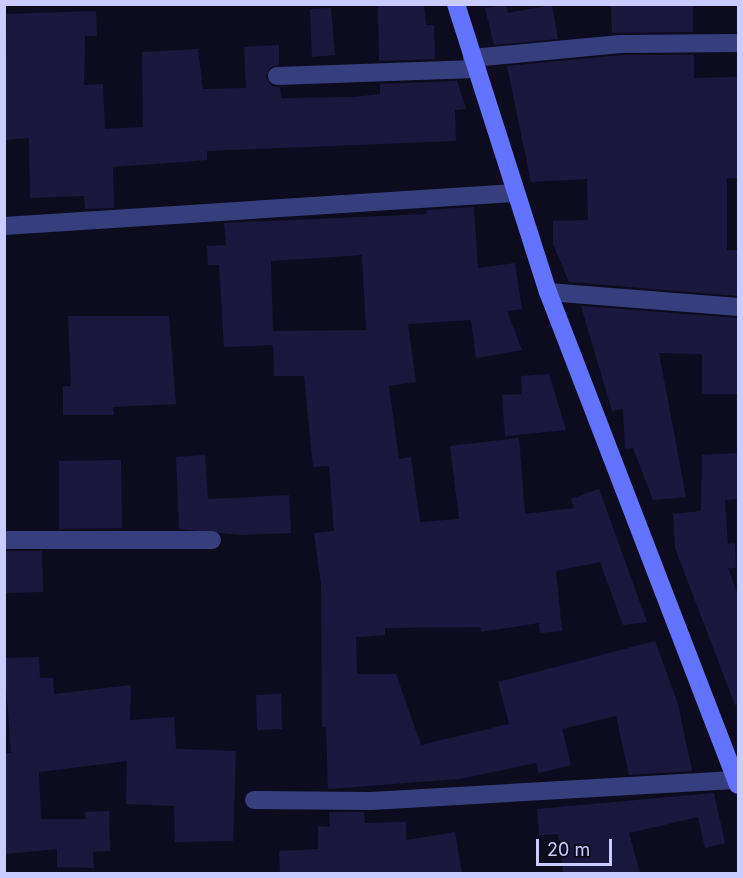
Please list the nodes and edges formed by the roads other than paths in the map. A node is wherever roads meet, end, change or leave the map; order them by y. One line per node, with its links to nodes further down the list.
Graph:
1 (456, 4): 3 (street)
2 (738, 43): 3 (street)
3 (473, 64): 4 (street); 5 (street)
4 (277, 76)
5 (513, 193): 6 (street); 7 (street)
6 (4, 226)
7 (548, 292): 8 (street); 11 (street)
8 (738, 307)
9 (4, 540): 10 (street)
10 (212, 540)
11 (738, 782): 12 (street)
12 (254, 800)

